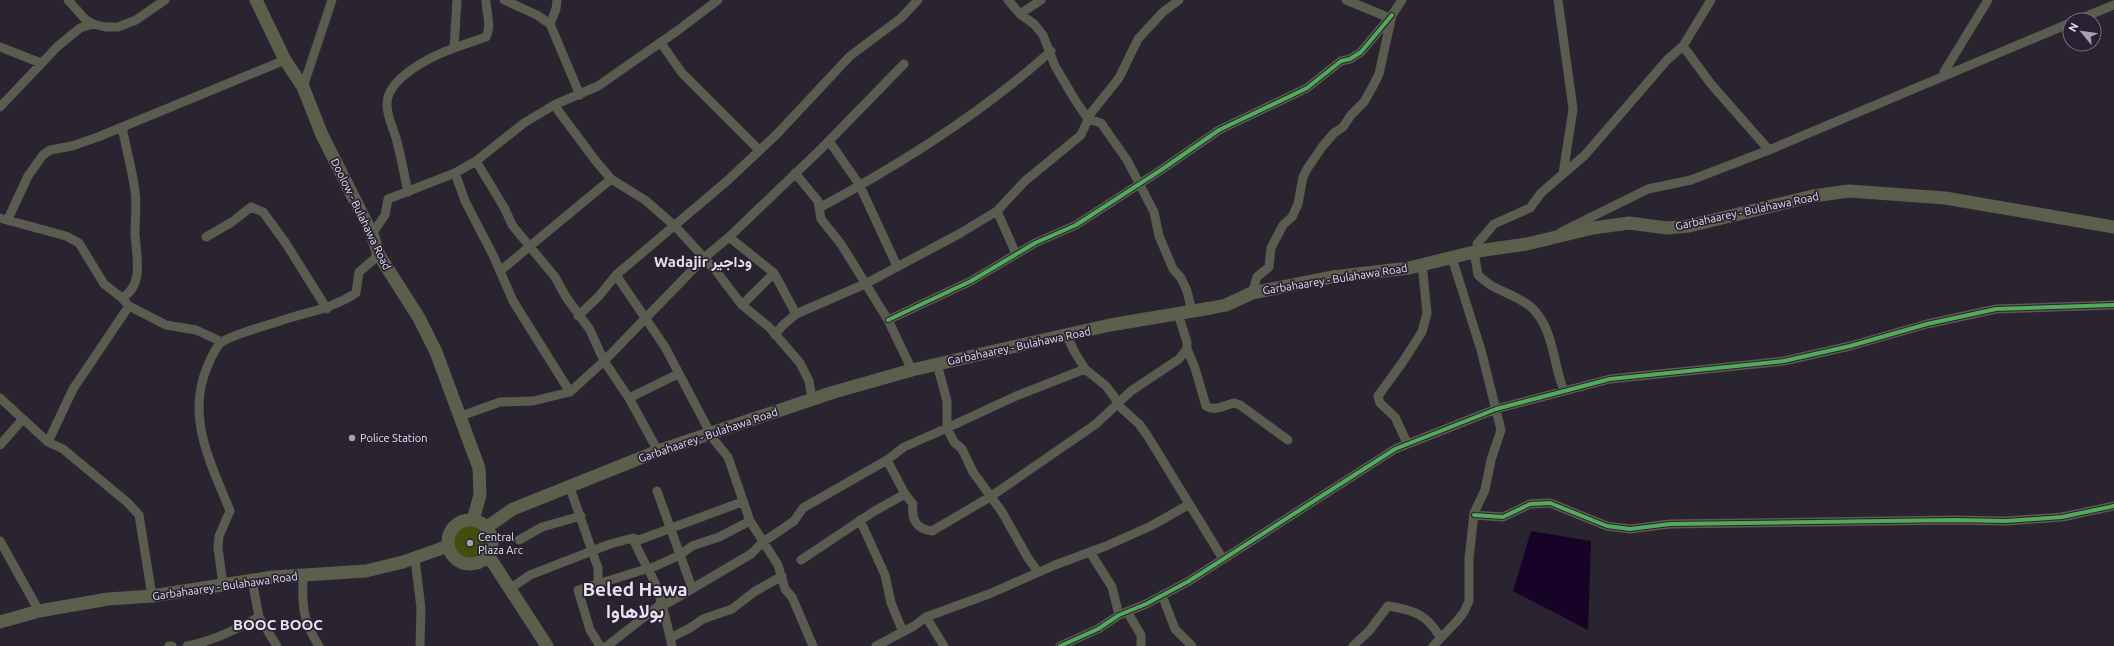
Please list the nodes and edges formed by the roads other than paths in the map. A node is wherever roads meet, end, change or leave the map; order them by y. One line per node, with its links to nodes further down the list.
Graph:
1 (68, 0): 23 (street)
2 (165, 0): 23 (street)
3 (256, 0): 31 (main road, Doolow - Bulahawa Road)
4 (332, 0): 35 (street)
5 (457, 0): 29 (street)
6 (486, 0): 29 (street)
7 (504, 0): 24 (street)
8 (557, 0): 24 (street)
9 (718, 0): 26 (street)
10 (918, 0): 42 (street)
11 (1008, 0): 21 (street)
12 (1041, 0): 21 (street)
13 (1346, 0): 22 (street)
14 (1402, 0): 22 (street)
15 (1558, 0): 47 (street)
16 (1712, 0): 27 (street)
17 (1988, 0): 34 (street)
18 (1174, 1): 39 (street)
19 (2114, 5): 20 (street)
20 (2097, 12)
21 (1020, 14): 30 (street)
22 (1391, 17): 50 (street); 73 (street)
23 (93, 24): 32 (street)
24 (550, 24): 36 (street)
25 (2062, 26): 34 (street)
26 (661, 43): 36 (street); 42 (street)
27 (1683, 46): 43 (street); 47 (street)
28 (0, 47): 32 (street)
29 (454, 48): 51 (street)
30 (1050, 51): 39 (street); 49 (street)
31 (285, 60): 35 (main road, Doolow - Bulahawa Road); 40 (street)
32 (41, 63): 38 (street)
33 (904, 64): 41 (street)
34 (1945, 75): 43 (street)
35 (303, 88): 57 (main road, Doolow - Bulahawa Road)
36 (580, 95): 37 (street)
37 (554, 105): 44 (street); 48 (street)
38 (0, 107)
39 (1088, 119): 50 (street); 53 (street)
40 (122, 128): 54 (street); 74 (street)
41 (829, 141): 46 (street); 49 (street)
42 (759, 150): 55 (street)
43 (1769, 150): 60 (street)
44 (476, 161): 45 (street); 61 (street)
45 (455, 173): 51 (street); 69 (street)
46 (795, 173): 52 (street); 59 (street)
47 (1563, 174): 62 (street)
48 (611, 179): 55 (street); 61 (street)
49 (859, 184): 52 (street); 68 (street)
50 (1140, 185): 63 (street); 79 (street)
51 (408, 192): 57 (street)
52 (819, 208): 72 (street)
53 (998, 211): 63 (street); 68 (street)
54 (4, 219): 74 (street)
55 (675, 226): 65 (street); 71 (street)
56 (2114, 227): 60 (main road, Garbahaarey - Bulahawa Road)
57 (372, 234): 64 (main road, Doolow - Bulahawa Road)
58 (206, 237): 78 (street)
59 (729, 237): 65 (street); 70 (street)
60 (1549, 238): 62 (main road, Garbahaarey - Bulahawa Road)
61 (529, 247): 69 (street); 82 (street)
62 (1476, 251): 66 (main road, Garbahaarey - Bulahawa Road); 94 (street)
63 (1016, 254): 84 (street)
64 (379, 255): 78 (street); 101 (main road, Doolow - Bulahawa Road)
65 (704, 258): 75 (street); 83 (street)
66 (1452, 258): 67 (main road, Garbahaarey - Bulahawa Road); 100 (street)
67 (1422, 264): 73 (main road, Garbahaarey - Bulahawa Road); 107 (street)
68 (897, 266): 72 (street)
69 (500, 271): 95 (street)
70 (774, 273): 75 (street); 80 (street)
71 (616, 275): 82 (street); 83 (street)
72 (865, 284): 80 (street); 84 (street)
73 (1252, 293): 79 (main road, Garbahaarey - Bulahawa Road)
74 (122, 298): 77 (street)
75 (742, 305): 85 (street)
76 (2114, 305): 94 (street)
77 (129, 306): 87 (street); 106 (street)
78 (327, 309): 87 (street)
79 (1192, 312): 81 (main road, Garbahaarey - Bulahawa Road)
80 (796, 314): 85 (street)
81 (1178, 314): 86 (main road, Garbahaarey - Bulahawa Road); 88 (street)
82 (578, 316): 89 (street)
83 (644, 318): 89 (street); 93 (street)
84 (888, 320): 92 (street)
85 (775, 335): 98 (street)
86 (1067, 336): 90 (main road, Garbahaarey - Bulahawa Road); 91 (street)
87 (222, 342): 144 (street)
88 (1186, 349): 99 (street); 105 (street)
89 (604, 361): 95 (street); 97 (street)
90 (937, 364): 92 (main road, Garbahaarey - Bulahawa Road); 103 (street)
91 (1085, 369): 99 (street); 103 (street)
92 (912, 370): 98 (main road, Garbahaarey - Bulahawa Road)
93 (678, 374): 97 (street); 104 (street)
94 (1564, 391): 100 (street)
95 (570, 392): 101 (street)
96 (0, 398): 102 (street)
97 (629, 398): 109 (street)
98 (812, 399): 104 (main road, Garbahaarey - Bulahawa Road)
99 (1118, 405): 114 (street); 116 (street)
100 (1496, 409): 107 (street); 118 (street)
101 (461, 416): 120 (main road, Doolow - Bulahawa Road)
102 (22, 420): 106 (street); 108 (street)
103 (947, 428): 110 (street); 114 (street)
104 (712, 434): 109 (main road, Garbahaarey - Bulahawa Road); 115 (street)
105 (1288, 440)
106 (48, 442): 148 (street)
107 (1407, 443): 136 (street)
108 (0, 445)
109 (658, 450): 111 (main road, Garbahaarey - Bulahawa Road)
110 (887, 460): 113 (street); 128 (street)
111 (569, 485): 119 (street); 123 (main road, Garbahaarey - Bulahawa Road)
112 (657, 491): 124 (street)
113 (905, 494): 114 (street); 121 (street)
114 (990, 497): 139 (street)
115 (742, 502): 122 (street); 124 (street)
116 (1188, 505): 132 (street); 136 (street)
117 (2114, 506): 118 (street)
118 (1474, 515): 156 (street)
119 (581, 516): 126 (street); 131 (street)
120 (473, 520): 123 (main road); 129 (main road)
121 (860, 520): 137 (street); 155 (street)
122 (750, 521): 128 (street); 134 (street)
123 (487, 527): 133 (main road)
124 (669, 529): 125 (street); 134 (street)
125 (633, 538): 131 (street); 138 (street)
126 (519, 540)
127 (0, 541): 130 (street)
128 (763, 542): 141 (street); 146 (street)
129 (448, 546): 133 (main road); 135 (main road, Garbahaarey - Bulahawa Road)
130 (3, 552): 150 (street)
131 (592, 552): 143 (street); 145 (street)
132 (1090, 552): 139 (street); 151 (street)
133 (488, 555): 145 (main road)
134 (680, 555): 138 (street); 146 (street)
135 (415, 558): 140 (main road, Garbahaarey - Bulahawa Road); 161 (street)
136 (1223, 559): 147 (street)
137 (801, 560)
138 (646, 568): 143 (street); 149 (street)
139 (1038, 572): 153 (street)
140 (303, 575): 142 (main road, Garbahaarey - Bulahawa Road); 160 (street)
141 (782, 576): 157 (street); 165 (street)
142 (252, 580): 144 (main road, Garbahaarey - Bulahawa Road); 152 (street)
143 (598, 582): 163 (street)
144 (223, 585): 148 (main road, Garbahaarey - Bulahawa Road)
145 (511, 588): 162 (main road)
146 (692, 588): 149 (street)
147 (1162, 595): 151 (street); 170 (street)
148 (152, 596): 150 (main road, Garbahaarey - Bulahawa Road)
149 (661, 604): 157 (street); 164 (street)
150 (39, 611): 154 (main road, Garbahaarey - Bulahawa Road)
151 (1124, 614): 168 (street); 169 (street)
152 (259, 617): 158 (street); 159 (street)
153 (926, 617): 155 (street); 167 (street)
154 (0, 622)
155 (903, 632): 166 (street)
156 (1440, 637): 171 (street); 172 (street)
157 (671, 642)
158 (187, 646)
159 (277, 646)
160 (319, 646)
161 (420, 646)
162 (547, 646)
163 (600, 646)
164 (608, 646)
165 (813, 646)
166 (876, 646)
167 (944, 646)
168 (1060, 646)
169 (1142, 646)
170 (1192, 646)
171 (1353, 646)
172 (1433, 646)

